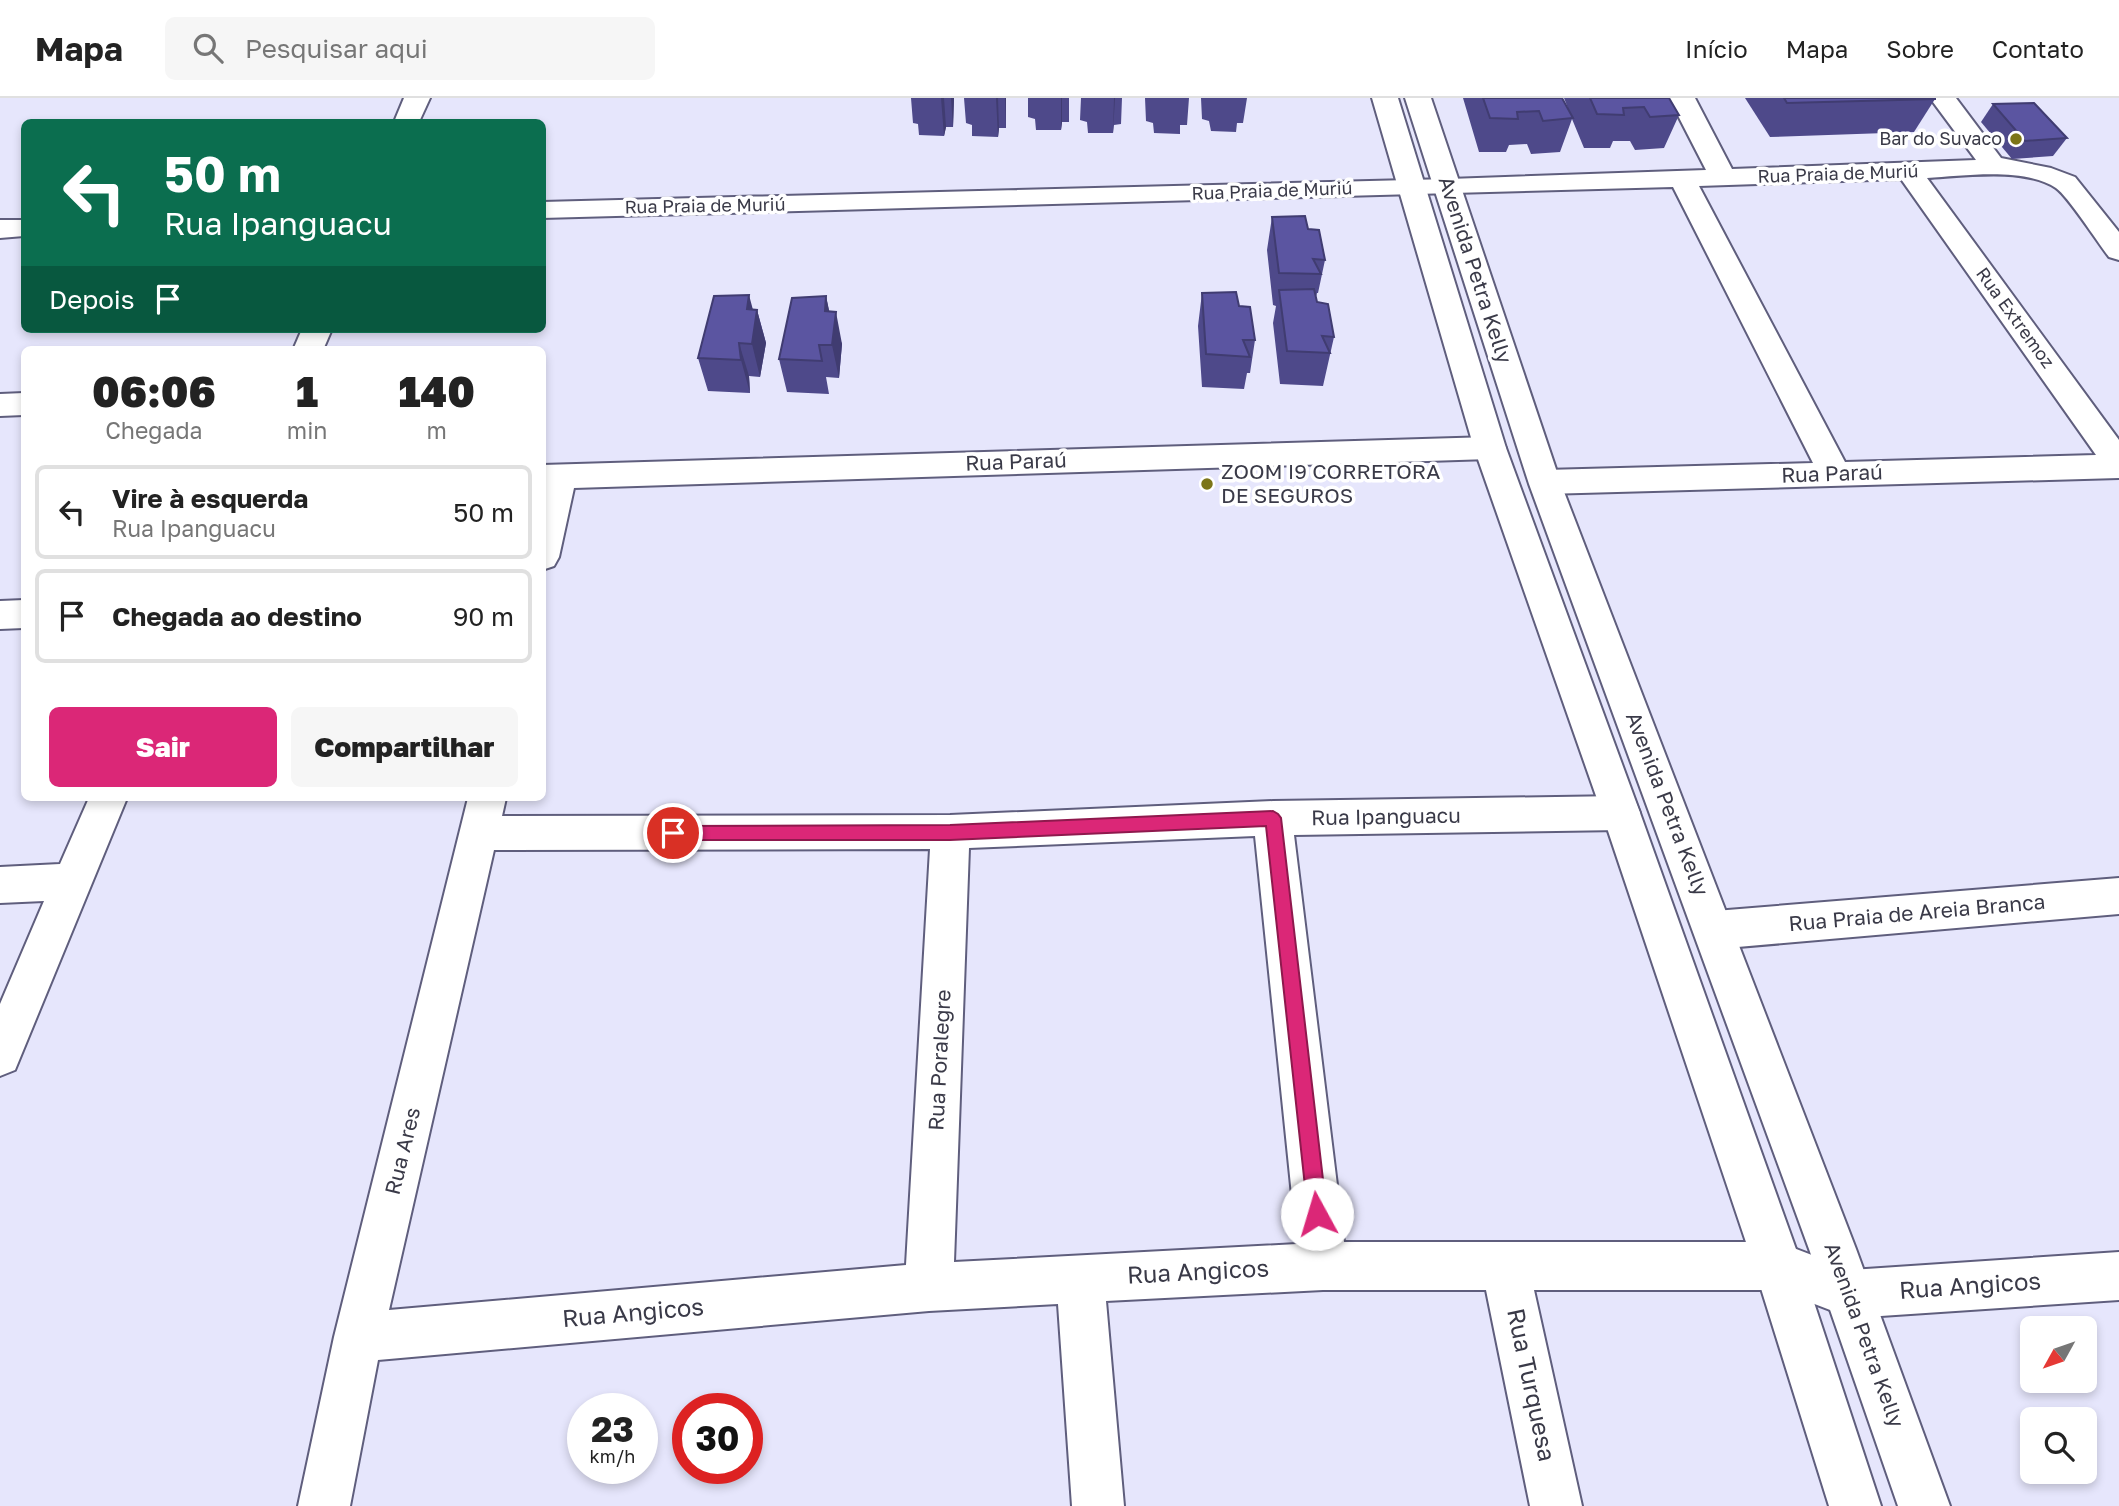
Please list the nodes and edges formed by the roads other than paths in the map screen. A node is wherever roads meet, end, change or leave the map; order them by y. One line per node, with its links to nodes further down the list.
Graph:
1 (417, 98): 6 (street)
2 (1385, 98): 11 (street, Avenida Petra Kelly)
3 (1418, 98): 11 (street, Avenida Petra Kelly)
4 (1682, 98): 10 (street)
5 (1943, 98): 7 (street)
6 (408, 119)
7 (2000, 167): 8 (street, Rua Praia de Muriú); 15 (street, Rua Praia de Muriú)
8 (1910, 172): 10 (street, Rua Praia de Muriú); 19 (street, Rua Extremoz)
9 (1682, 178): 10 (street, Rua Praia de Muriú); 11 (street, Rua Praia de Muriú); 20 (street)
10 (1724, 178)
11 (1431, 187): 12 (street, Rua Praia de Muriú); 18 (street, Avenida Petra Kelly); 22 (street, Avenida Petra Kelly)
12 (546, 210)
13 (21, 228): 14 (street)
14 (0, 229)
15 (2119, 251)
16 (21, 404): 17 (street)
17 (0, 405)
18 (1490, 448): 21 (street, Rua Paraú); 27 (street, Avenida Petra Kelly)
19 (2119, 465): 20 (street, Rua Paraú)
20 (1835, 474): 22 (street, Rua Paraú)
21 (552, 477): 23 (street)
22 (1545, 482): 34 (street, Avenida Petra Kelly)
23 (546, 525)
24 (21, 614): 25 (street)
25 (0, 615)
26 (107, 801): 31 (street)
27 (1621, 813): 29 (street, Rua Ipanguacu); 38 (street, Avenida Petra Kelly)
28 (483, 816): 30 (street, Rua Ipanguacu); 43 (street, Rua Ares)
29 (1273, 818): 30 (street, Rua Ipanguacu); 37 (street)
30 (950, 832): 41 (street, Rua Poralegre)
31 (71, 882): 32 (street); 35 (street)
32 (0, 885)
33 (2119, 897): 34 (street, Rua Praia de Areia Branca)
34 (1715, 930): 42 (street, Avenida Petra Kelly)
35 (0, 1055)
36 (1505, 1265): 37 (street, Rua Angicos); 38 (street, Rua Angicos); 46 (street, Rua Turquesa)
37 (1323, 1266): 40 (street, Rua Angicos)
38 (1778, 1266): 42 (street, Rua Angicos); 47 (street, Avenida Petra Kelly)
39 (2119, 1276): 42 (street, Rua Angicos)
40 (1080, 1278): 41 (street, Rua Angicos); 45 (street)
41 (929, 1287): 43 (street, Rua Angicos)
42 (1851, 1294): 48 (street, Avenida Petra Kelly)
43 (358, 1337): 44 (street, Rua Ares)
44 (324, 1506)
45 (1098, 1506)
46 (1556, 1506)
47 (1855, 1506)
48 (1924, 1506)

